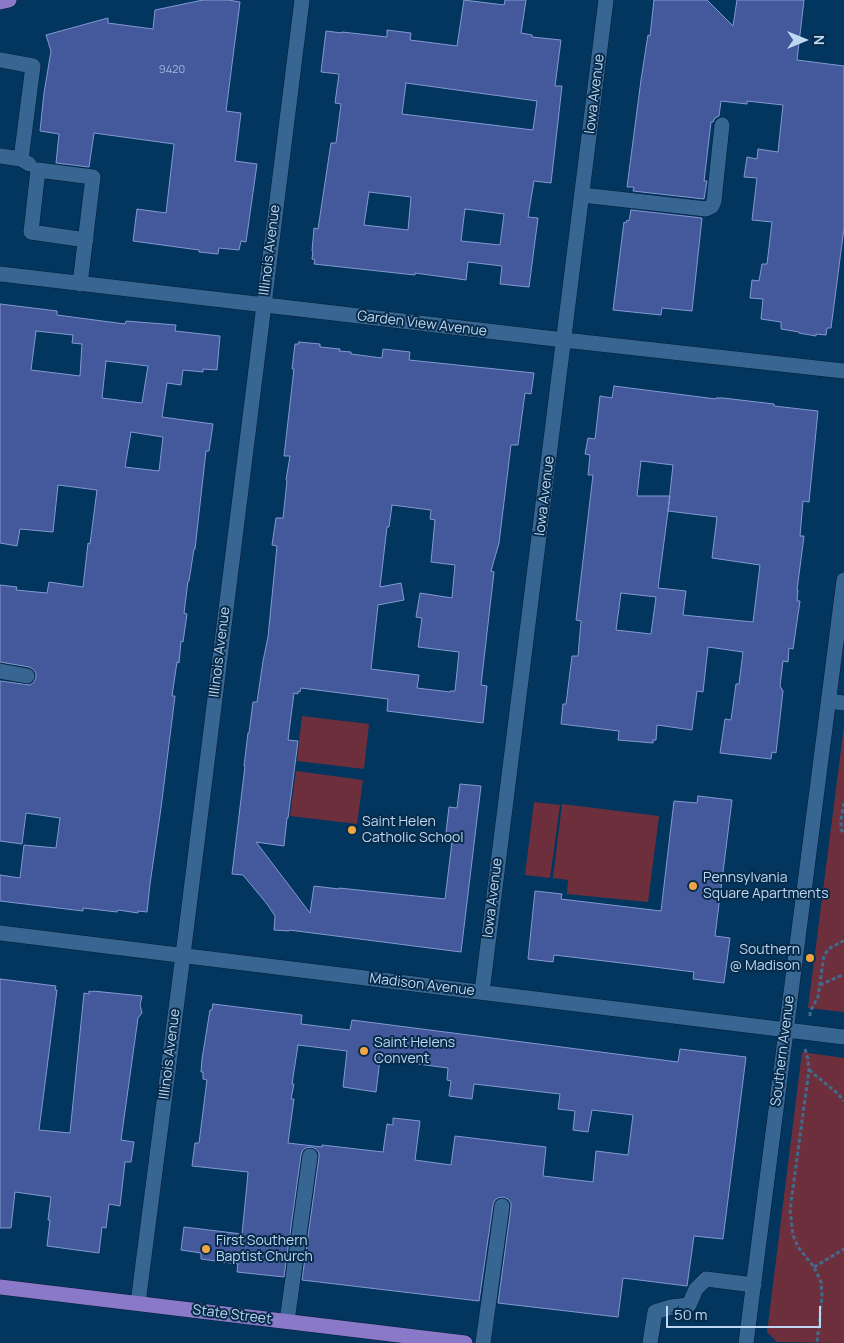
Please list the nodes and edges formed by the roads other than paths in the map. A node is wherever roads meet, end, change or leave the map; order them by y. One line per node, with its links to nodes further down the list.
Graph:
1 (9, 0): 4 (main road)
2 (302, 0): 14 (street, Illinois Avenue)
3 (606, 0): 10 (street, Iowa Avenue)
4 (0, 2)
5 (0, 60): 8 (street)
6 (722, 125): 10 (street)
7 (0, 156): 8 (street)
8 (21, 159): 9 (street)
9 (38, 170): 11 (street); 11 (street)
10 (582, 195): 15 (street, Iowa Avenue)
11 (86, 240): 13 (street)
12 (0, 274): 13 (street, Garden View Avenue)
13 (80, 284): 14 (street, Garden View Avenue)
14 (263, 305): 15 (street, Garden View Avenue); 23 (street, Illinois Avenue)
15 (564, 340): 16 (street, Garden View Avenue); 24 (street, Iowa Avenue)
16 (844, 371)
17 (844, 580): 20 (street, Southern Avenue)
18 (0, 672): 19 (street)
19 (27, 676)
20 (829, 701): 21 (street); 25 (street, Southern Avenue)
21 (844, 703)
22 (0, 933): 23 (street, Madison Avenue)
23 (183, 955): 24 (street, Madison Avenue); 31 (street, Illinois Avenue)
24 (482, 992): 25 (street, Madison Avenue)
25 (786, 1030): 26 (street, Madison Avenue); 29 (street, Southern Avenue)
26 (844, 1037)
27 (310, 1156): 32 (street)
28 (502, 1206): 34 (street)
29 (754, 1285): 35 (street); 36 (street, Southern Avenue)
30 (0, 1287): 31 (main road, State Street)
31 (138, 1304): 32 (main road, State Street)
32 (287, 1322): 33 (main road, State Street)
33 (465, 1343)
34 (483, 1343)
35 (650, 1343)
36 (746, 1343)

